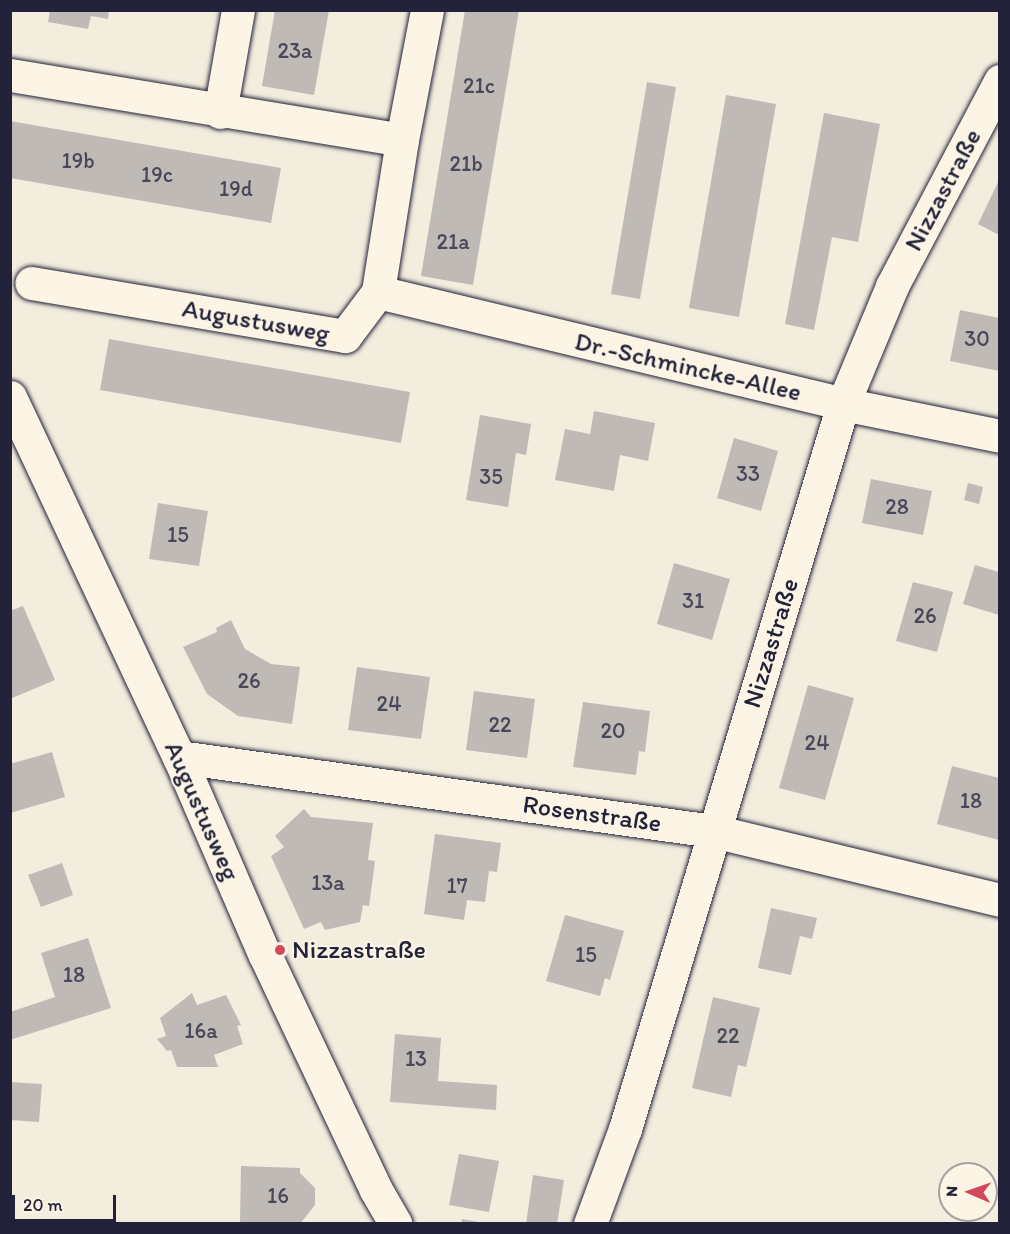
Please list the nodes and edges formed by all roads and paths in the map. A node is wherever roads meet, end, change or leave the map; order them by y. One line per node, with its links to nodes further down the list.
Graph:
1 (238, 10): 5 (street)
2 (427, 10): 6 (street, Augustusweg)
3 (10, 75): 5 (street)
4 (999, 81): 10 (street, Nizzastraße)
5 (220, 112): 6 (street)
6 (402, 140): 8 (street, Augustusweg)
7 (31, 283): 8 (street, Augustusweg)
8 (378, 292): 10 (street, Dr.-Schmincke-Allee)
9 (10, 397): 12 (street, Augustusweg)
10 (843, 404): 11 (street, Dr.-Schmincke-Allee); 13 (street, Nizzastraße)
11 (999, 436)
12 (179, 757): 13 (street, Rosenstraße); 15 (street, Augustusweg)
13 (713, 831): 14 (street, Rosenstraße); 16 (street, Nizzastraße)
14 (999, 900)
15 (396, 1224)
16 (590, 1224)

